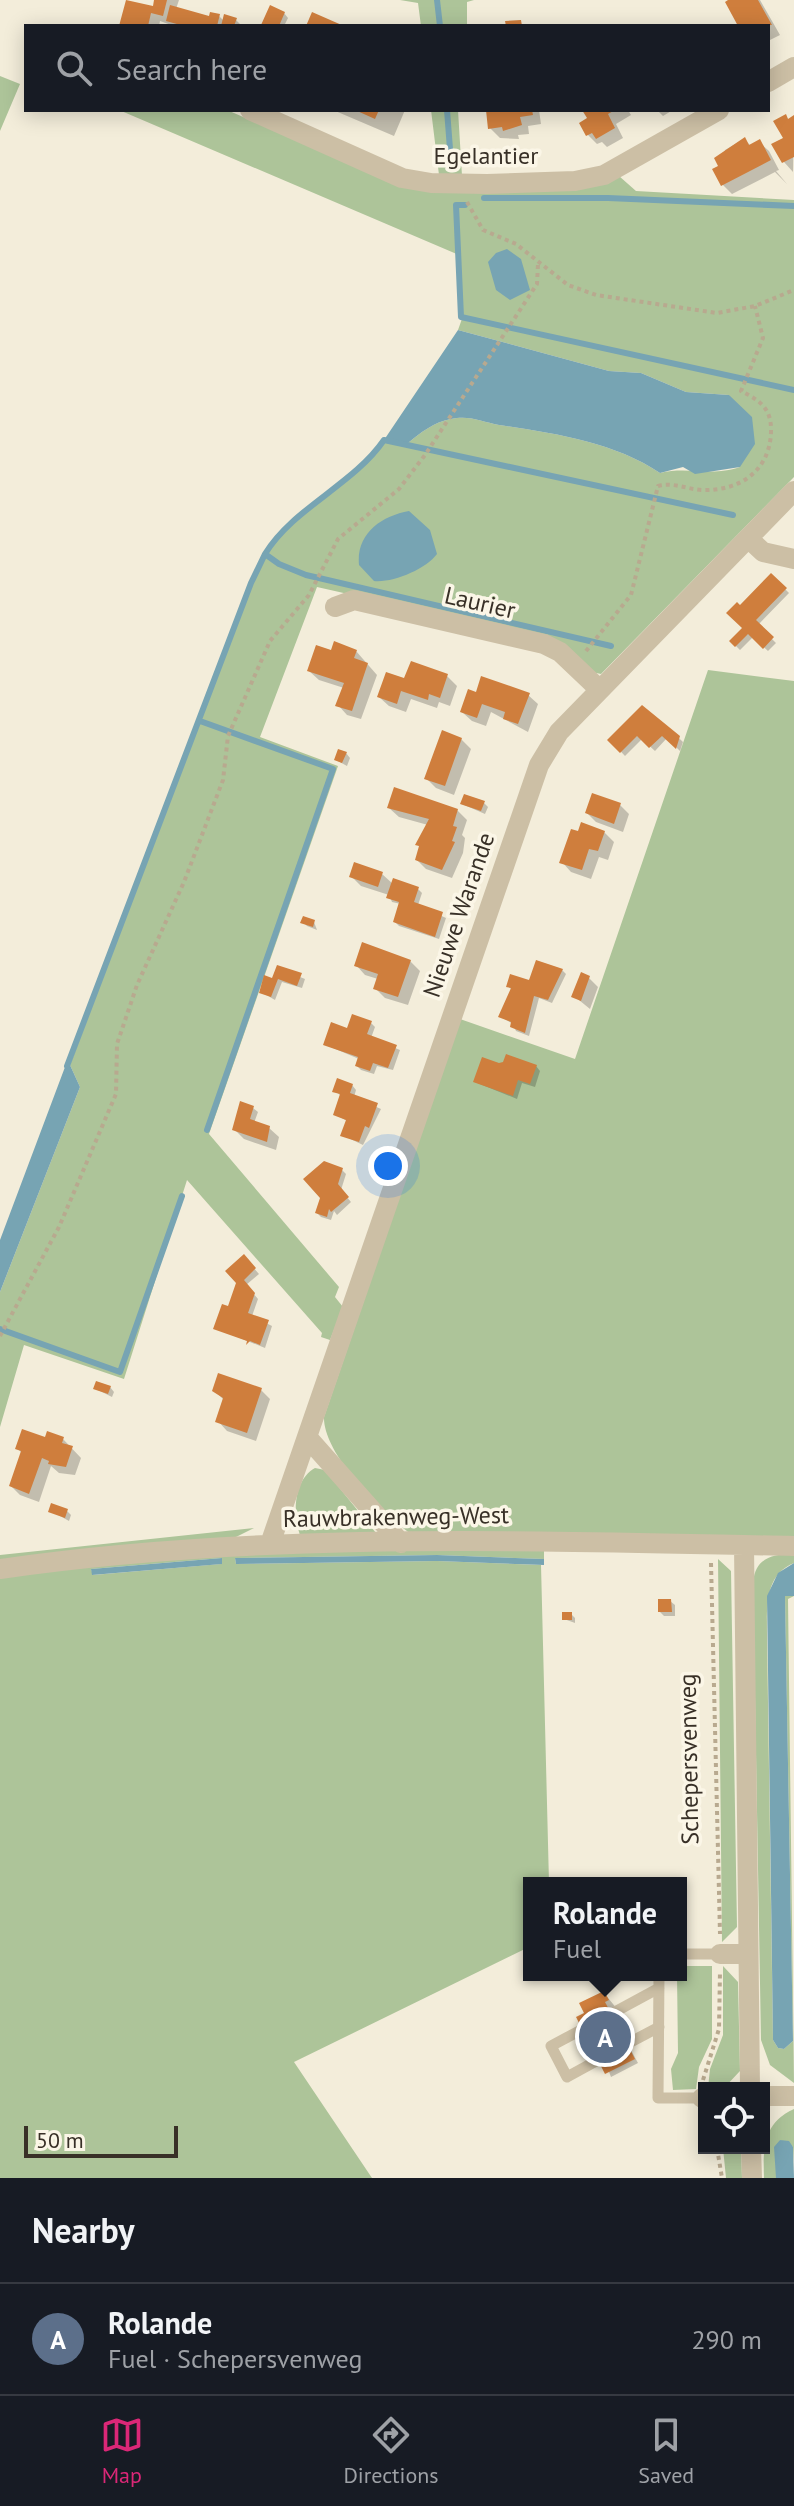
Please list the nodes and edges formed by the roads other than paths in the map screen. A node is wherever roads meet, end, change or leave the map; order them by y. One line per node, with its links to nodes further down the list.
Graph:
1 (794, 67): 2 (street)
2 (770, 81)
3 (254, 112): 4 (street, Egelantier)
4 (715, 112)
5 (794, 491): 6 (street, Nieuwe Warande)
6 (748, 538): 7 (street); 9 (street, Nieuwe Warande)
7 (794, 559)
8 (335, 607): 9 (street, Laurier)
9 (600, 690): 10 (street, Nieuwe Warande)
10 (307, 1437): 11 (street); 12 (street, Nieuwe Warande)
11 (401, 1543): 12 (street, Rauwbrakenweg-West); 13 (street, Rauwbrakenweg-West)
12 (270, 1544): 15 (street, Rauwbrakenweg-West)
13 (744, 1545): 14 (street, Rauwbrakenweg-West); 18 (street)
14 (794, 1546)
15 (0, 1569)
16 (687, 1954): 17 (lane)
17 (720, 1954): 18 (street)
18 (748, 1954): 26 (street)
19 (659, 1981): 20 (lane)
20 (659, 1988): 21 (lane); 22 (lane)
21 (611, 2014)
22 (659, 2027): 24 (lane); 29 (lane)
23 (583, 2029): 25 (lane)
24 (627, 2044)
25 (598, 2060)
26 (750, 2082)
27 (770, 2096): 28 (street)
28 (794, 2096)
29 (698, 2098)
30 (751, 2154): 31 (street)
31 (752, 2178)

